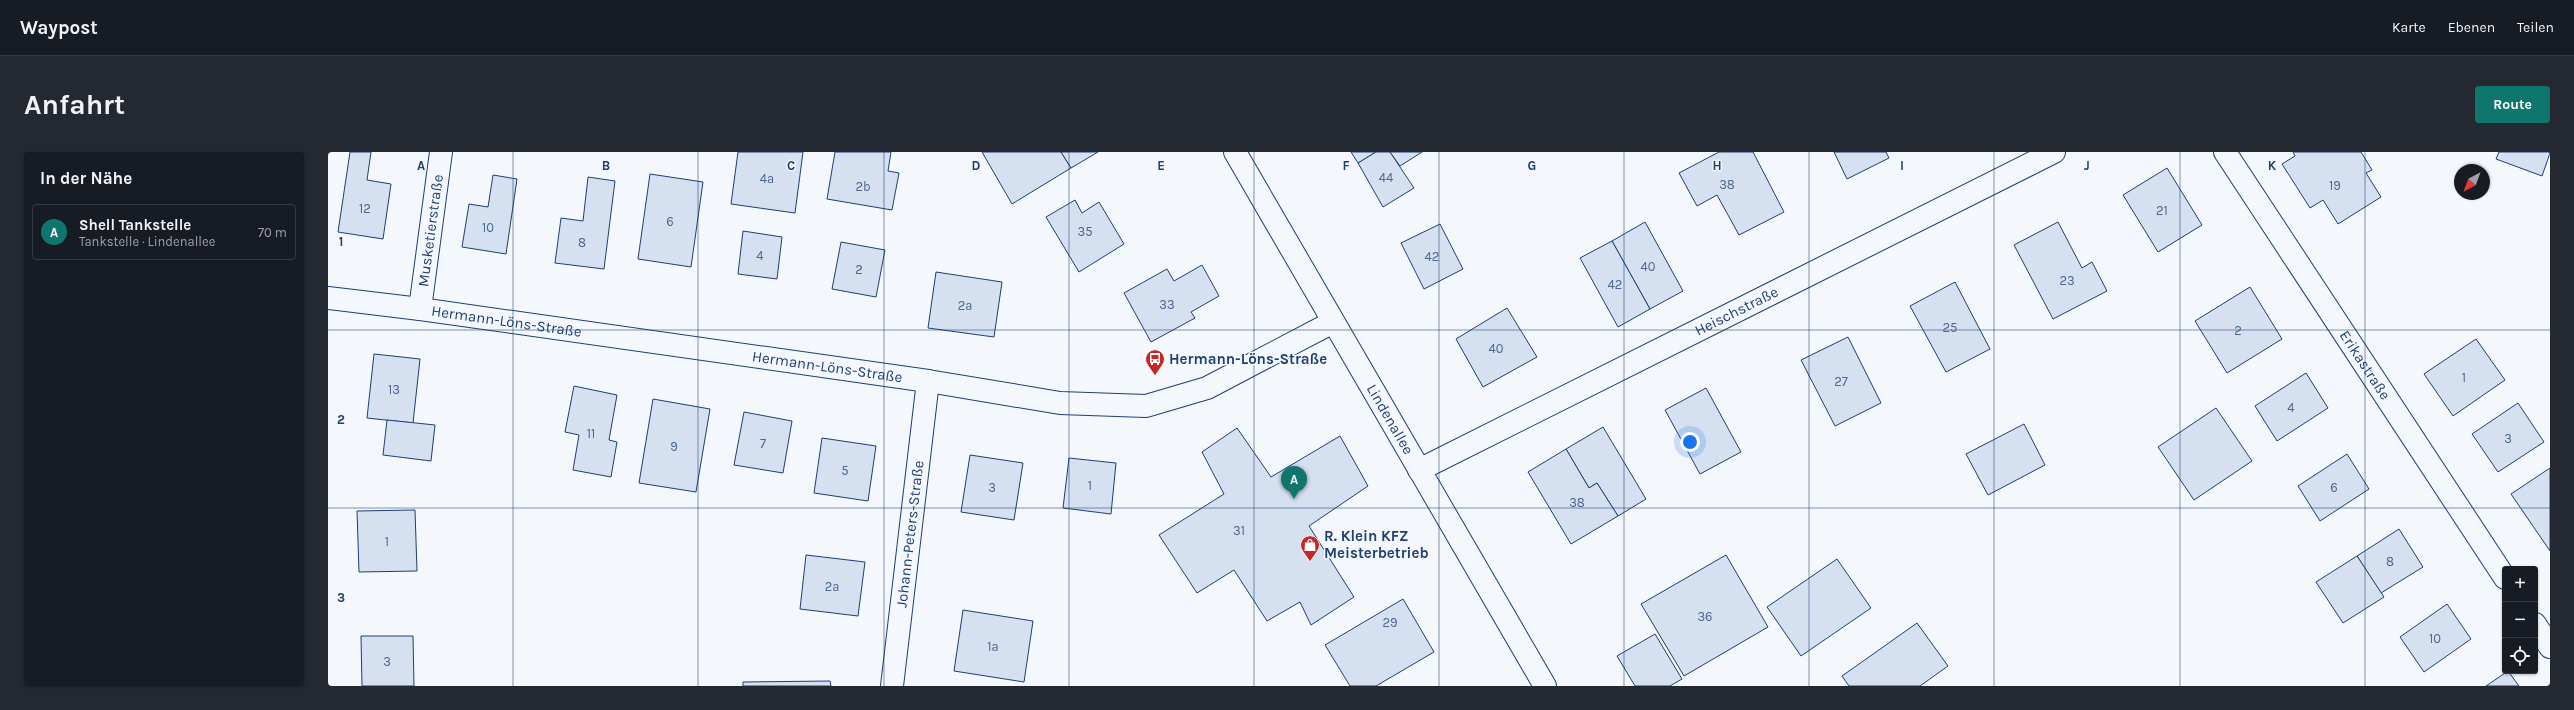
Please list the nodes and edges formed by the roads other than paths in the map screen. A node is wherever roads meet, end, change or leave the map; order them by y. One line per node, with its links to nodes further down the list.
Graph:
1 (441, 152): 6 (street, Musketierstraße)
2 (1235, 152): 7 (street, Lindenallee)
3 (2054, 152): 9 (street, Heischstraße)
4 (2226, 152): 10 (street, Erikastraße)
5 (328, 298): 6 (street, Hermann-Löns-Straße)
6 (420, 309): 8 (street, Hermann-Löns-Straße)
7 (1333, 322): 8 (street, Hermann-Löns-Straße); 9 (street, Lindenallee)
8 (928, 382): 13 (street, Johann-Peters-Straße)
9 (1419, 470): 14 (street, Lindenallee)
10 (2502, 573)
11 (2538, 629): 12 (street)
12 (2550, 647)
13 (892, 686)
14 (1545, 686)

